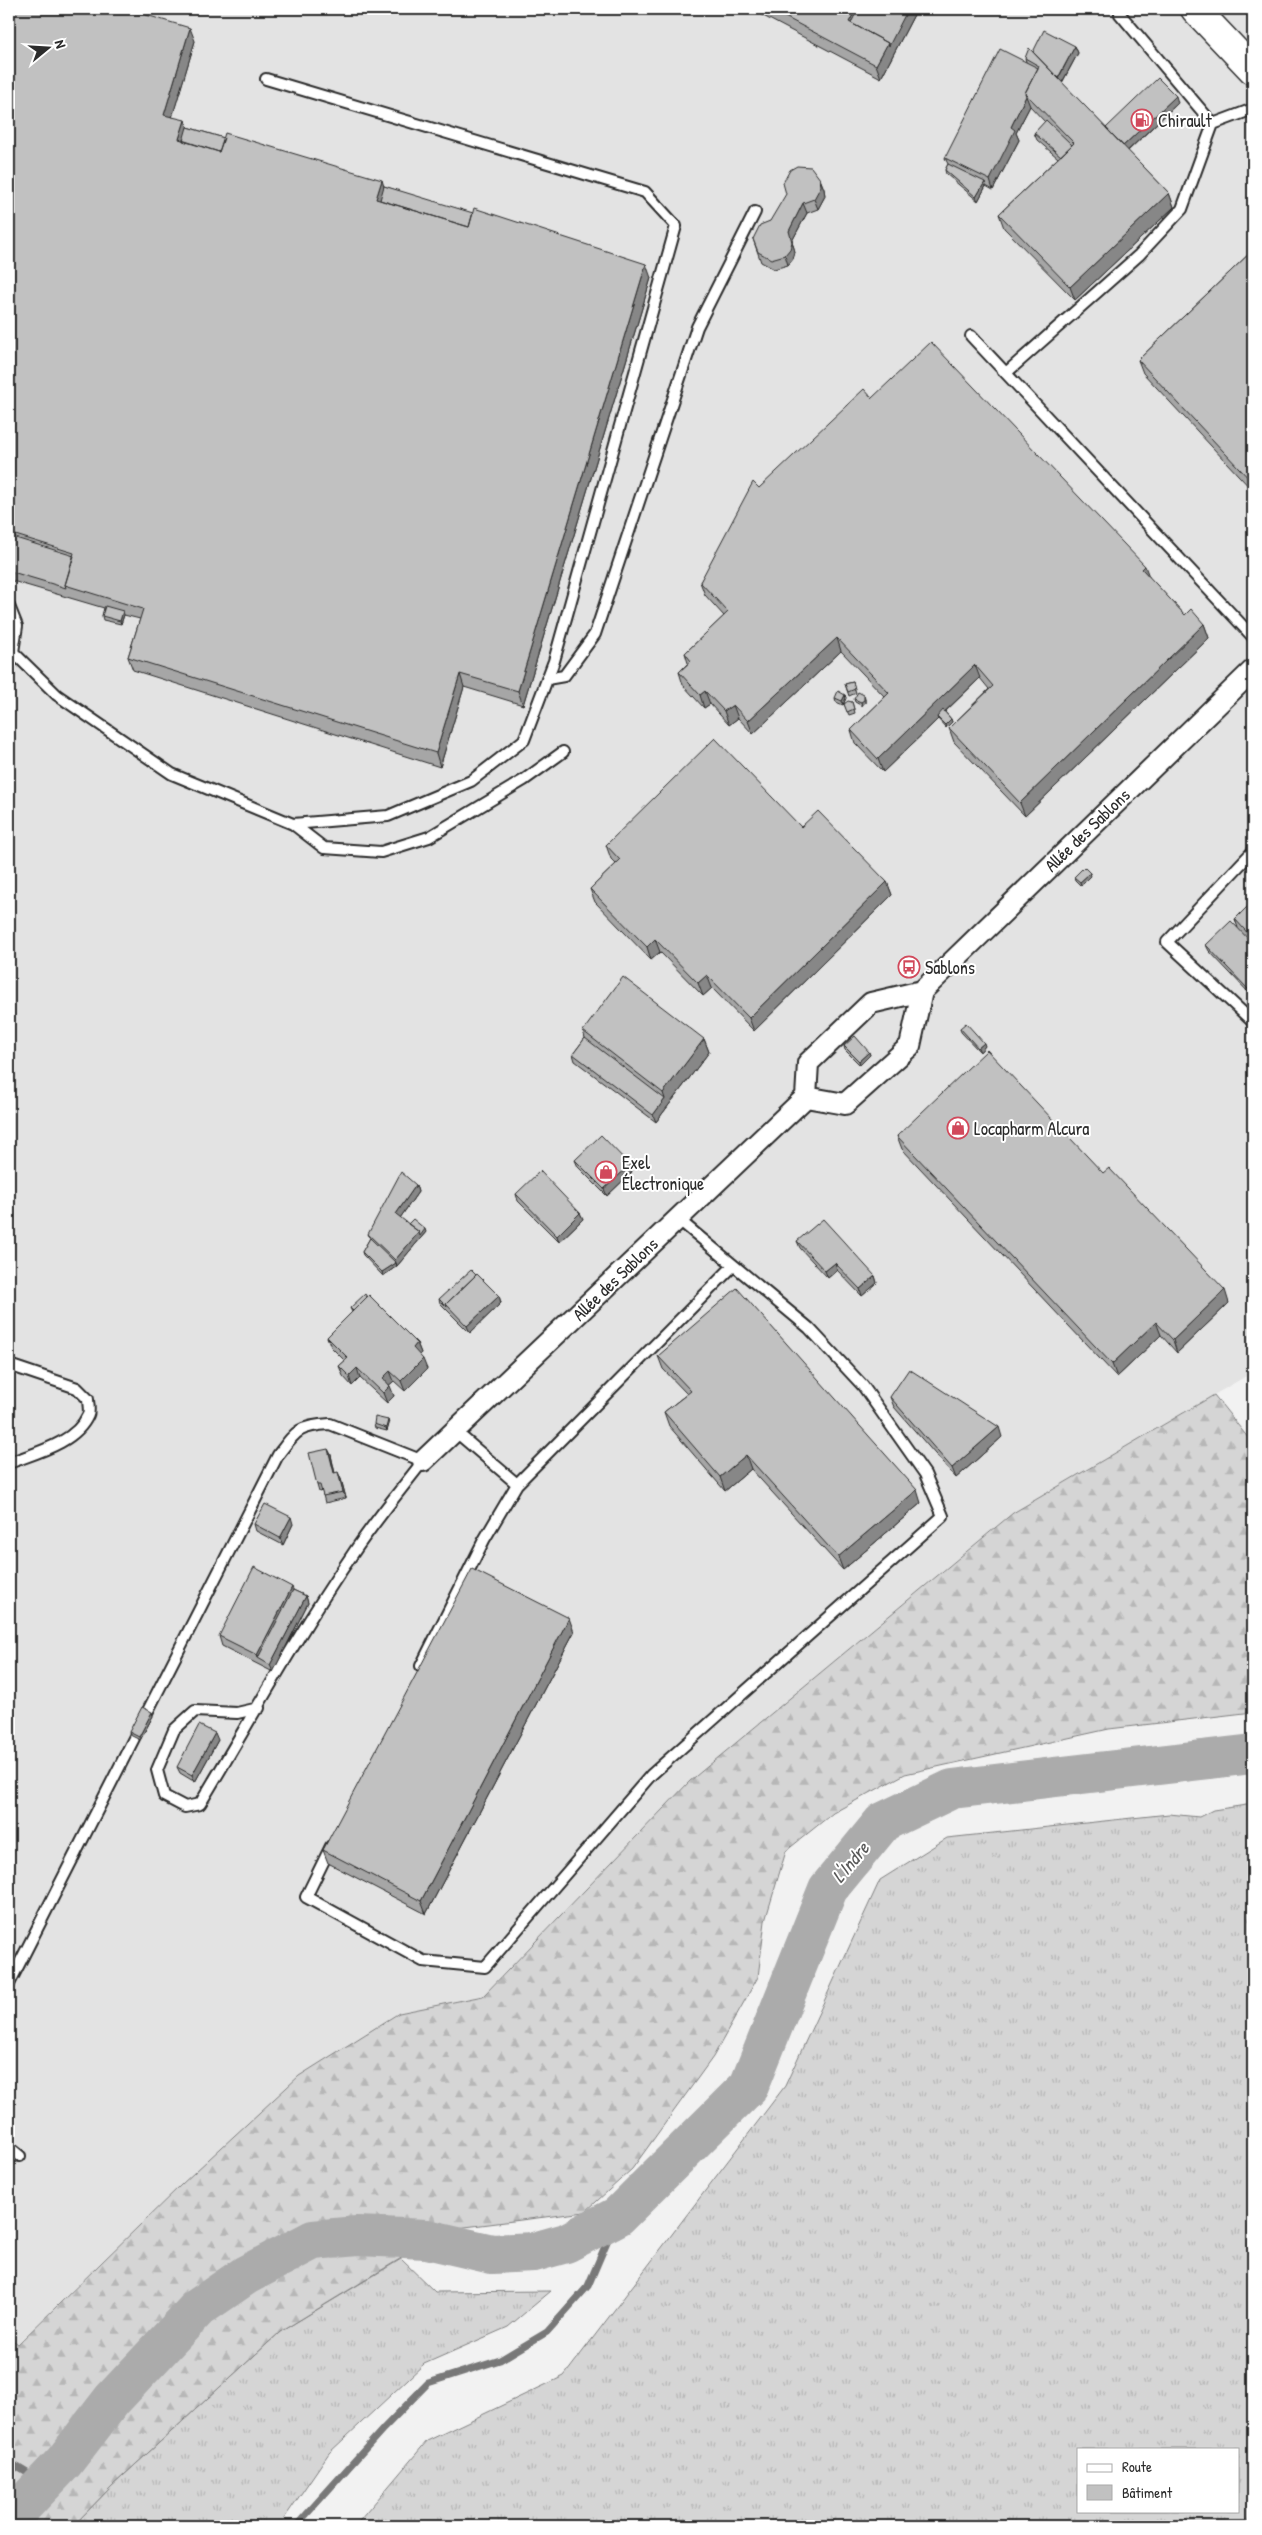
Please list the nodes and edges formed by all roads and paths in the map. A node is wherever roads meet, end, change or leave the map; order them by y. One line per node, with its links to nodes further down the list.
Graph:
1 (1121, 9): 6 (lane)
2 (1195, 9): 3 (main road)
3 (1253, 70)
4 (266, 79): 14 (lane)
5 (1253, 109): 6 (lane)
6 (1213, 124): 9 (lane)
7 (755, 212): 14 (lane)
8 (971, 336): 9 (lane)
9 (1006, 373): 11 (lane)
10 (9, 606): 12 (lane)
11 (1253, 637)
12 (11, 651): 16 (lane)
13 (1253, 670): 18 (street, Allée des Sablons)
14 (547, 680): 16 (lane)
15 (563, 752): 16 (lane)
16 (292, 824)
17 (1253, 851): 19 (lane)
18 (922, 991): 20 (street); 20 (street)
19 (1253, 1022)
20 (806, 1097): 21 (street, Allée des Sablons)
21 (678, 1219): 22 (lane); 24 (street, Allée des Sablons)
22 (733, 1266): 27 (lane); 30 (lane)
23 (9, 1365): 26 (lane)
24 (455, 1431): 25 (street, Allée des Sablons); 27 (lane)
25 (423, 1462): 29 (lane); 31 (lane)
26 (9, 1464)
27 (517, 1484): 28 (lane)
28 (417, 1674)
29 (259, 1708): 29 (lane)
30 (337, 1834)
31 (9, 1984)
32 (9, 2147): 33 (lane)
33 (20, 2156)

